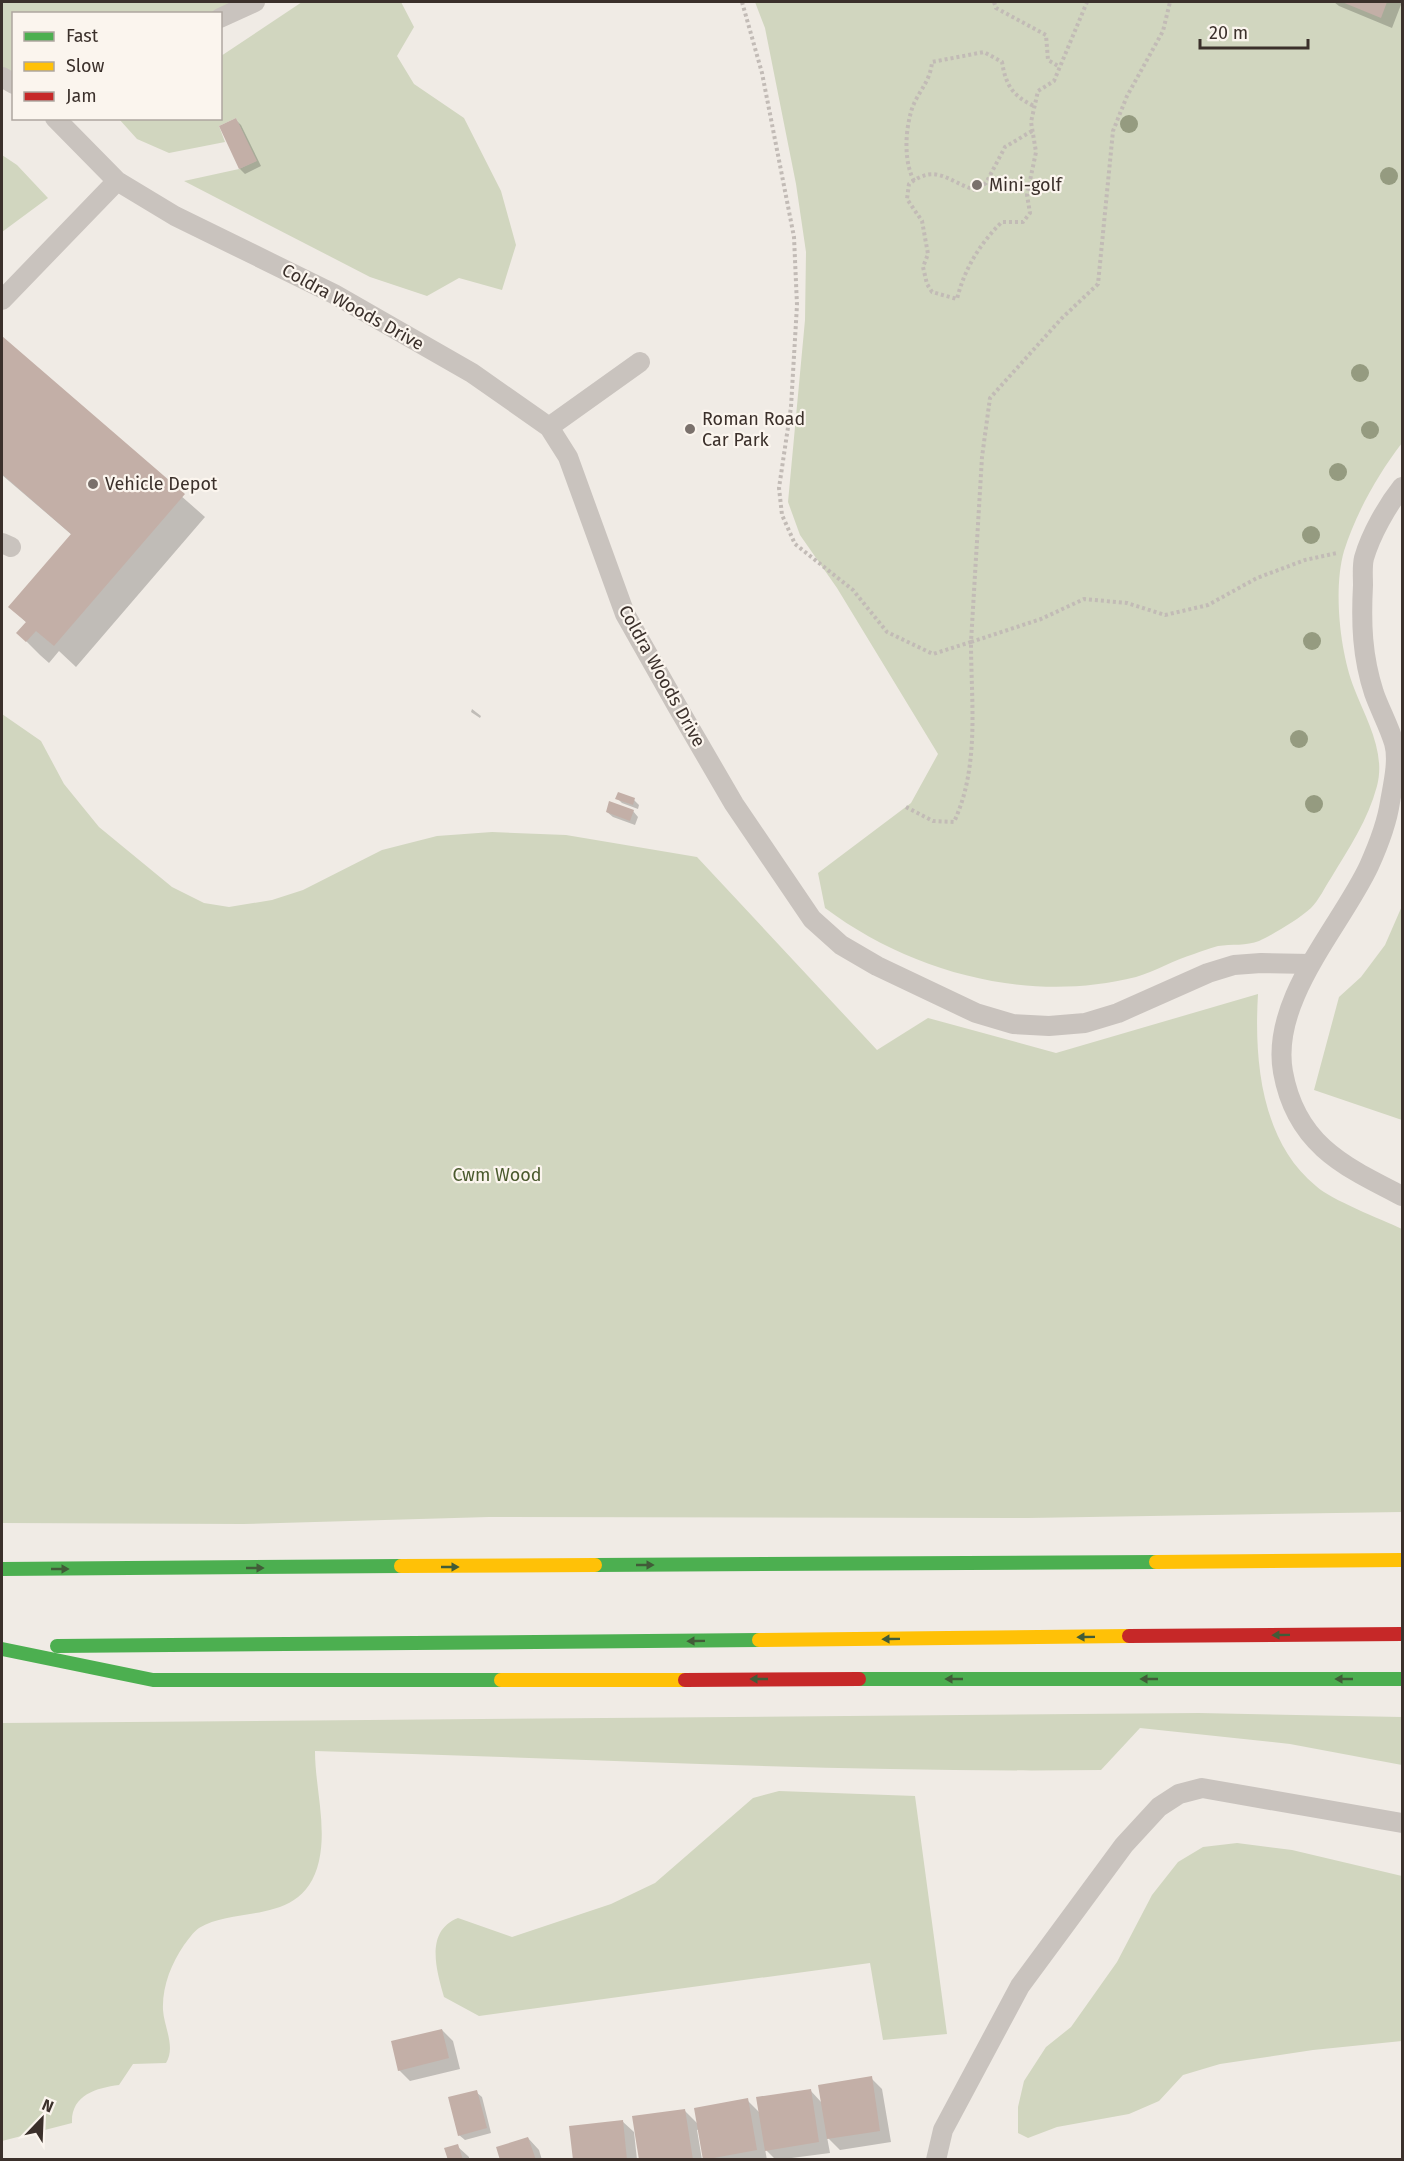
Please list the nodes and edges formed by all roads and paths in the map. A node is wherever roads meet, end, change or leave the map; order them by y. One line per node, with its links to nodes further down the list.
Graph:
1 (255, 2): 6 (lane)
2 (742, 2): 18 (path)
3 (994, 2): 7 (path)
4 (1087, 2): 7 (path)
5 (1170, 2): 18 (path)
6 (222, 17)
7 (1060, 67): 8 (path)
8 (1034, 106): 10 (path); 12 (path)
9 (57, 120): 11 (lane, Coldra Woods Drive)
10 (1032, 131): 12 (path); 12 (path)
11 (117, 181): 13 (lane); 15 (lane, Coldra Woods Drive)
12 (914, 181)
13 (2, 300)
14 (640, 362): 15 (lane)
15 (549, 427): 21 (lane, Coldra Woods Drive)
16 (1402, 487): 17 (lane)
17 (1364, 559): 18 (path); 19 (lane)
18 (971, 642): 20 (path)
19 (1399, 745): 21 (lane)
20 (906, 807)
21 (1311, 964): 22 (lane)
22 (1402, 1196)
23 (1402, 1560): 24 (highway, one-way to 23)
24 (2, 1569)
25 (1402, 1634): 26 (highway, one-way to 26)
26 (2, 1648): 27 (highway, one-way to 26)
27 (1402, 1679)
28 (1402, 1823): 29 (lane)
29 (936, 2160)

